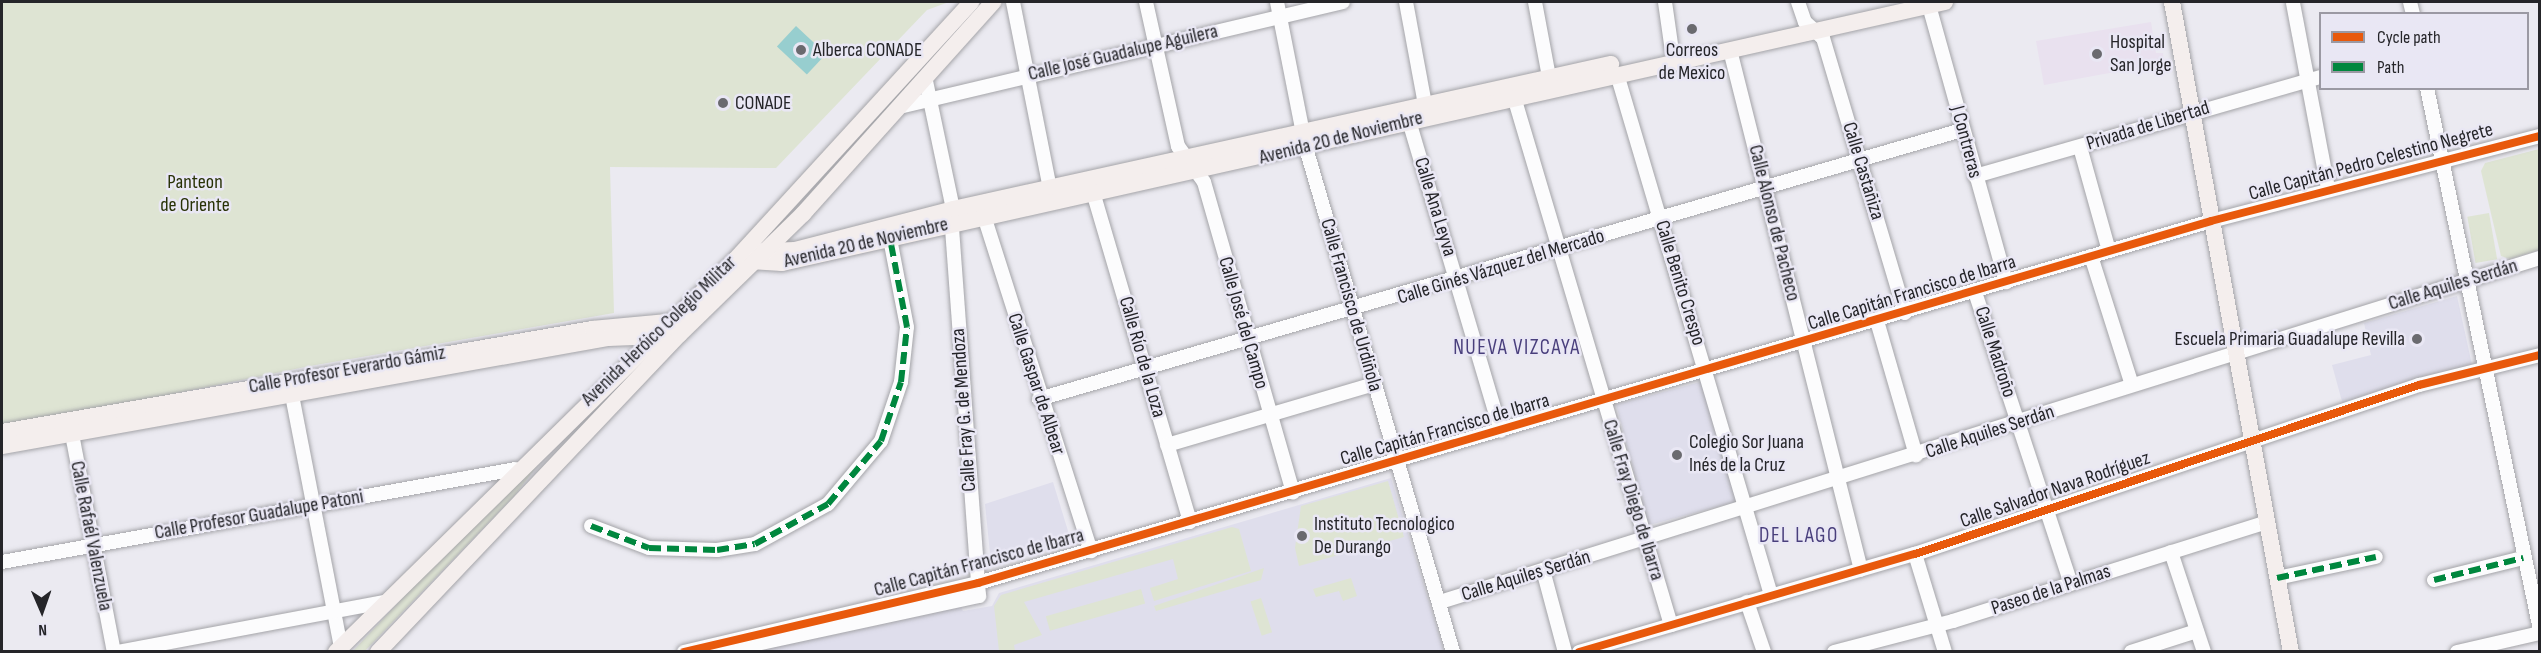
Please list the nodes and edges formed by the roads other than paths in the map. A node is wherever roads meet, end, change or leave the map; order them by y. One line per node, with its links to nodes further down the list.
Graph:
1 (971, 2): 55 (main road, Avenida Heróico Colegio Militar)
2 (993, 2): 24 (main road, Avenida Heróico Colegio Militar)
3 (1013, 2): 20 (street)
4 (1146, 2): 17 (street)
5 (1277, 2): 15 (street, Calle Francisco de Urdiñola)
6 (1343, 2): 15 (street, Calle José Guadalupe Aguilera)
7 (1406, 2): 28 (street)
8 (1535, 2): 22 (street)
9 (1665, 2): 19 (street)
10 (1798, 2): 16 (street, Calle Castañiza)
11 (1894, 2): 16 (main road, Avenida 20 de Noviembre)
12 (2172, 2): 30 (main road)
13 (1934, 3): 16 (main road, Avenida 20 de Noviembre); 32 (street, J Contreras)
14 (2293, 3): 23 (street)
15 (1280, 17): 17 (street, Calle José Guadalupe Aguilera); 34 (street, Calle Francisco de Urdiñola)
16 (1811, 26): 18 (main road, Avenida 20 de Noviembre); 19 (main road, Avenida 20 de Noviembre); 36 (street, Calle Castañiza)
17 (1153, 46): 20 (street, Calle José Guadalupe Aguilera); 38 (street)
18 (1730, 50): 21 (main road, Avenida 20 de Noviembre); 41 (street, Calle Alonso de Pacheco)
19 (1672, 51): 22 (main road, Avenida 20 de Noviembre)
20 (1028, 75): 27 (street, Calle José Guadalupe Aguilera); 42 (street)
21 (1617, 75): 26 (main road, Avenida 20 de Noviembre); 48 (street, Calle Benito Crespo)
22 (1550, 77): 28 (main road, Avenida 20 de Noviembre)
23 (2314, 79): 30 (street, Privada de Libertad); 43 (street)
24 (926, 81): 27 (street, Calle Fray G. de Mendoza); 29 (main road, Avenida Heróico Colegio Militar)
25 (2427, 90): 37 (street)
26 (1514, 98): 31 (main road, Avenida 20 de Noviembre); 52 (street, Calle Fray Diego de Ibarra)
27 (929, 99): 29 (street, Calle José Guadalupe Aguilera); 47 (street, Calle Fray G. de Mendoza)
28 (1425, 105): 34 (main road, Avenida 20 de Noviembre)
29 (903, 106): 45 (main road, Avenida Heróico Colegio Militar)
30 (2193, 112): 35 (street, Privada de Libertad); 49 (main road)
31 (1409, 121): 34 (main road, Avenida 20 de Noviembre); 57 (street, Calle Ana Leyva)
32 (1962, 130): 36 (street, Calle Ginés Vázquez del Mercado); 40 (street, J Contreras)
33 (2540, 136): 37 (street, Calle Capitán Pedro Celestino Negrete)
34 (1305, 142): 38 (main road, Avenida 20 de Noviembre); 39 (main road, Avenida 20 de Noviembre); 61 (street, Calle Francisco de Urdiñola)
35 (2080, 147): 40 (street, Privada de Libertad); 53 (street)
36 (1860, 160): 41 (street, Calle Ginés Vázquez del Mercado); 62 (street, Calle Castañiza)
37 (2441, 160): 43 (street, Calle Capitán Pedro Celestino Negrete); 58 (street)
38 (1185, 161): 39 (street); 42 (main road, Avenida 20 de Noviembre)
39 (1200, 173): 44 (main road, Avenida 20 de Noviembre); 69 (street, Calle José del Campo)
40 (1975, 176): 59 (street, J Contreras)
41 (1765, 188): 48 (street, Calle Ginés Vázquez del Mercado); 70 (street, Calle Alonso de Pacheco)
42 (1050, 189): 47 (main road, Avenida 20 de Noviembre)
43 (2328, 189): 49 (street, Calle Capitán Pedro Celestino Negrete)
44 (1094, 192): 46 (main road, Avenida 20 de Noviembre); 74 (street, Calle Río de la Loza)
45 (803, 214): 51 (main road); 55 (main road, Avenida Heróico Colegio Militar)
46 (984, 216): 47 (main road, Avenida 20 de Noviembre); 81 (street, Calle Gaspar de Albear)
47 (952, 217): 50 (main road, Avenida 20 de Noviembre); 51 (main road, Avenida 20 de Noviembre); 115 (street, Calle Fray G. de Mendoza)
48 (1661, 219): 52 (street, Calle Ginés Vázquez del Mercado); 75 (street, Calle Benito Crespo)
49 (2211, 221): 53 (street, Calle Capitán Francisco de Ibarra); 71 (main road)
50 (890, 238): 51 (main road, Avenida 20 de Noviembre); 101 (street)
51 (822, 247): 55 (main road, Avenida 20 de Noviembre)
52 (1559, 250): 57 (street, Calle Ginés Vázquez del Mercado); 82 (street, Calle Fray Diego de Ibarra)
53 (2109, 251): 54 (street, Calle Capitán Francisco de Ibarra)
54 (2091, 256): 59 (street, Calle Capitán Francisco de Ibarra); 80 (street)
55 (747, 257): 63 (main road, Avenida Heróico Colegio Militar); 65 (main road, Avenida Heróico Colegio Militar)
56 (2540, 258): 58 (street, Calle Aquiles Serdán)
57 (1456, 280): 61 (street, Calle Ginés Vázquez del Mercado); 86 (street, Calle Ana Leyva)
58 (2466, 280): 71 (street, Calle Aquiles Serdán); 73 (street)
59 (2006, 282): 60 (street, Calle Capitán Francisco de Ibarra)
60 (1975, 292): 62 (street, Calle Capitán Francisco de Ibarra); 84 (street, Calle Madroño)
61 (1353, 311): 69 (street, Calle Ginés Vázquez del Mercado); 78 (street, Calle Francisco de Urdiñola)
62 (1905, 313): 64 (street, Calle Capitán Francisco de Ibarra)
63 (695, 319): 65 (main road, Calle Profesor Everardo Gámiz)
64 (1877, 321): 70 (street, Calle Capitán Francisco de Ibarra); 91 (street)
65 (676, 328): 66 (main road, Calle Profesor Everardo Gámiz); 68 (main road, Avenida Heróico Colegio Militar); 76 (main road, Avenida Heróico Colegio Militar)
66 (592, 329): 68 (main road); 79 (main road, Calle Profesor Everardo Gámiz)
67 (608, 338): 68 (main road, Calle Profesor Everardo Gámiz); 77 (main road); 79 (main road, Calle Profesor Everardo Gámiz)
68 (636, 342): 76 (main road); 77 (main road, Avenida Heróico Colegio Militar)
69 (1248, 342): 74 (street, Calle Ginés Vázquez del Mercado); 83 (street, Calle José del Campo)
70 (1804, 343): 75 (street, Calle Capitán Francisco de Ibarra); 94 (street, Calle Alonso de Pacheco)
71 (2234, 352): 80 (street, Calle Aquiles Serdán); 88 (main road)
72 (2540, 355): 73 (street, Calle Salvador Nava Rodríguez)
73 (2484, 368): 88 (street, Calle Salvador Nava Rodríguez); 108 (street)
74 (1146, 370): 81 (street, Calle Ginés Vázquez del Mercado); 89 (street, Calle Río de la Loza)
75 (1707, 371): 82 (street, Calle Capitán Francisco de Ibarra); 97 (street, Calle Benito Crespo)
76 (635, 377): 77 (main road); 128 (main road, Avenida Heróico Colegio Militar)
77 (606, 381): 93 (main road, Avenida Heróico Colegio Militar)
78 (1374, 384): 83 (street); 92 (street, Calle Francisco de Urdiñola)
79 (290, 386): 85 (main road, Calle Profesor Everardo Gámiz); 96 (street)
80 (2132, 386): 84 (street, Calle Aquiles Serdán)
81 (1039, 399): 104 (street, Calle Gaspar de Albear)
82 (1603, 402): 86 (street, Calle Capitán Francisco de Ibarra); 102 (street, Calle Fray Diego de Ibarra)
83 (1270, 415): 89 (street); 95 (street, Calle José del Campo)
84 (2018, 423): 91 (street, Calle Aquiles Serdán); 98 (street, Calle Madroño)
85 (70, 427): 87 (main road, Calle Profesor Everardo Gámiz); 90 (main road, Calle Profesor Everardo Gámiz); 103 (street, Calle Rafaél Valenzuela)
86 (1501, 431): 92 (street, Calle Capitán Francisco de Ibarra)
87 (2, 432)
88 (2251, 441): 98 (street, Calle Salvador Nava Rodríguez); 100 (main road)
89 (1167, 445): 99 (street, Calle Río de la Loza)
90 (2, 446)
91 (1916, 455): 94 (street, Calle Aquiles Serdán)
92 (1397, 461): 95 (street, Calle Capitán Francisco de Ibarra); 118 (street, Calle Francisco de Urdiñola)
93 (516, 469): 96 (street, Calle Profesor Guadalupe Patoni); 117 (main road, Avenida Heróico Colegio Militar)
94 (1837, 480): 97 (street, Calle Aquiles Serdán); 111 (street, Calle Alonso de Pacheco)
95 (1293, 492): 99 (street, Calle Capitán Francisco de Ibarra)
96 (313, 506): 103 (street, Calle Profesor Guadalupe Patoni); 120 (street)
97 (1748, 508): 102 (street, Calle Aquiles Serdán); 116 (street, Calle Benito Crespo)
98 (2047, 511): 106 (street, Calle Salvador Nava Rodríguez); 114 (street, Calle Madroño)
99 (1190, 522): 104 (street, Calle Capitán Francisco de Ibarra)
100 (2267, 522): 105 (street, Paseo de la Palmas); 112 (main road)
101 (591, 526)
102 (1648, 540): 110 (street, Calle Aquiles Serdán); 122 (street, Calle Fray Diego de Ibarra)
103 (93, 545): 109 (street, Calle Profesor Guadalupe Patoni); 127 (street, Calle Rafaél Valenzuela)
104 (1091, 551): 115 (street, Calle Capitán Francisco de Ibarra)
105 (2171, 552): 114 (street, Paseo de la Palmas); 123 (street)
106 (1915, 554): 111 (street, Calle Salvador Nava Rodríguez); 121 (street)
107 (2376, 557): 112 (street)
108 (2523, 558): 113 (street); 124 (street)
109 (2, 562)
110 (1543, 570): 118 (street, Calle Aquiles Serdán); 132 (street)
111 (1861, 570): 116 (street, Calle Salvador Nava Rodríguez)
112 (2277, 578): 139 (main road)
113 (2433, 580)
114 (2071, 584): 121 (street, Paseo de la Palmas)
115 (979, 590): 129 (street, Calle Capitán Francisco de Ibarra); 130 (street)
116 (1771, 596): 119 (street, Calle Salvador Nava Rodríguez)
117 (384, 602): 120 (street); 126 (main road, Avenida Heróico Colegio Militar)
118 (1440, 602): 131 (street, Calle Francisco de Urdiñola)
119 (1747, 602): 122 (street, Calle Salvador Nava Rodríguez); 134 (street)
120 (334, 612): 126 (street); 127 (street)
121 (1936, 624): 135 (street, Paseo de la Palmas); 136 (street)
122 (1671, 625): 125 (street, Calle Salvador Nava Rodríguez)
123 (2197, 631): 137 (street); 138 (street)
124 (2540, 632): 140 (street)
125 (1610, 647): 133 (street, Calle Salvador Nava Rodríguez)
126 (339, 649)
127 (115, 651)
128 (378, 651)
129 (691, 651)
130 (721, 651)
131 (1454, 651)
132 (1566, 651)
133 (1579, 651)
134 (1764, 651)
135 (1834, 651)
136 (1945, 651)
137 (2131, 651)
138 (2204, 651)
139 (2291, 651)
140 (2457, 651)

